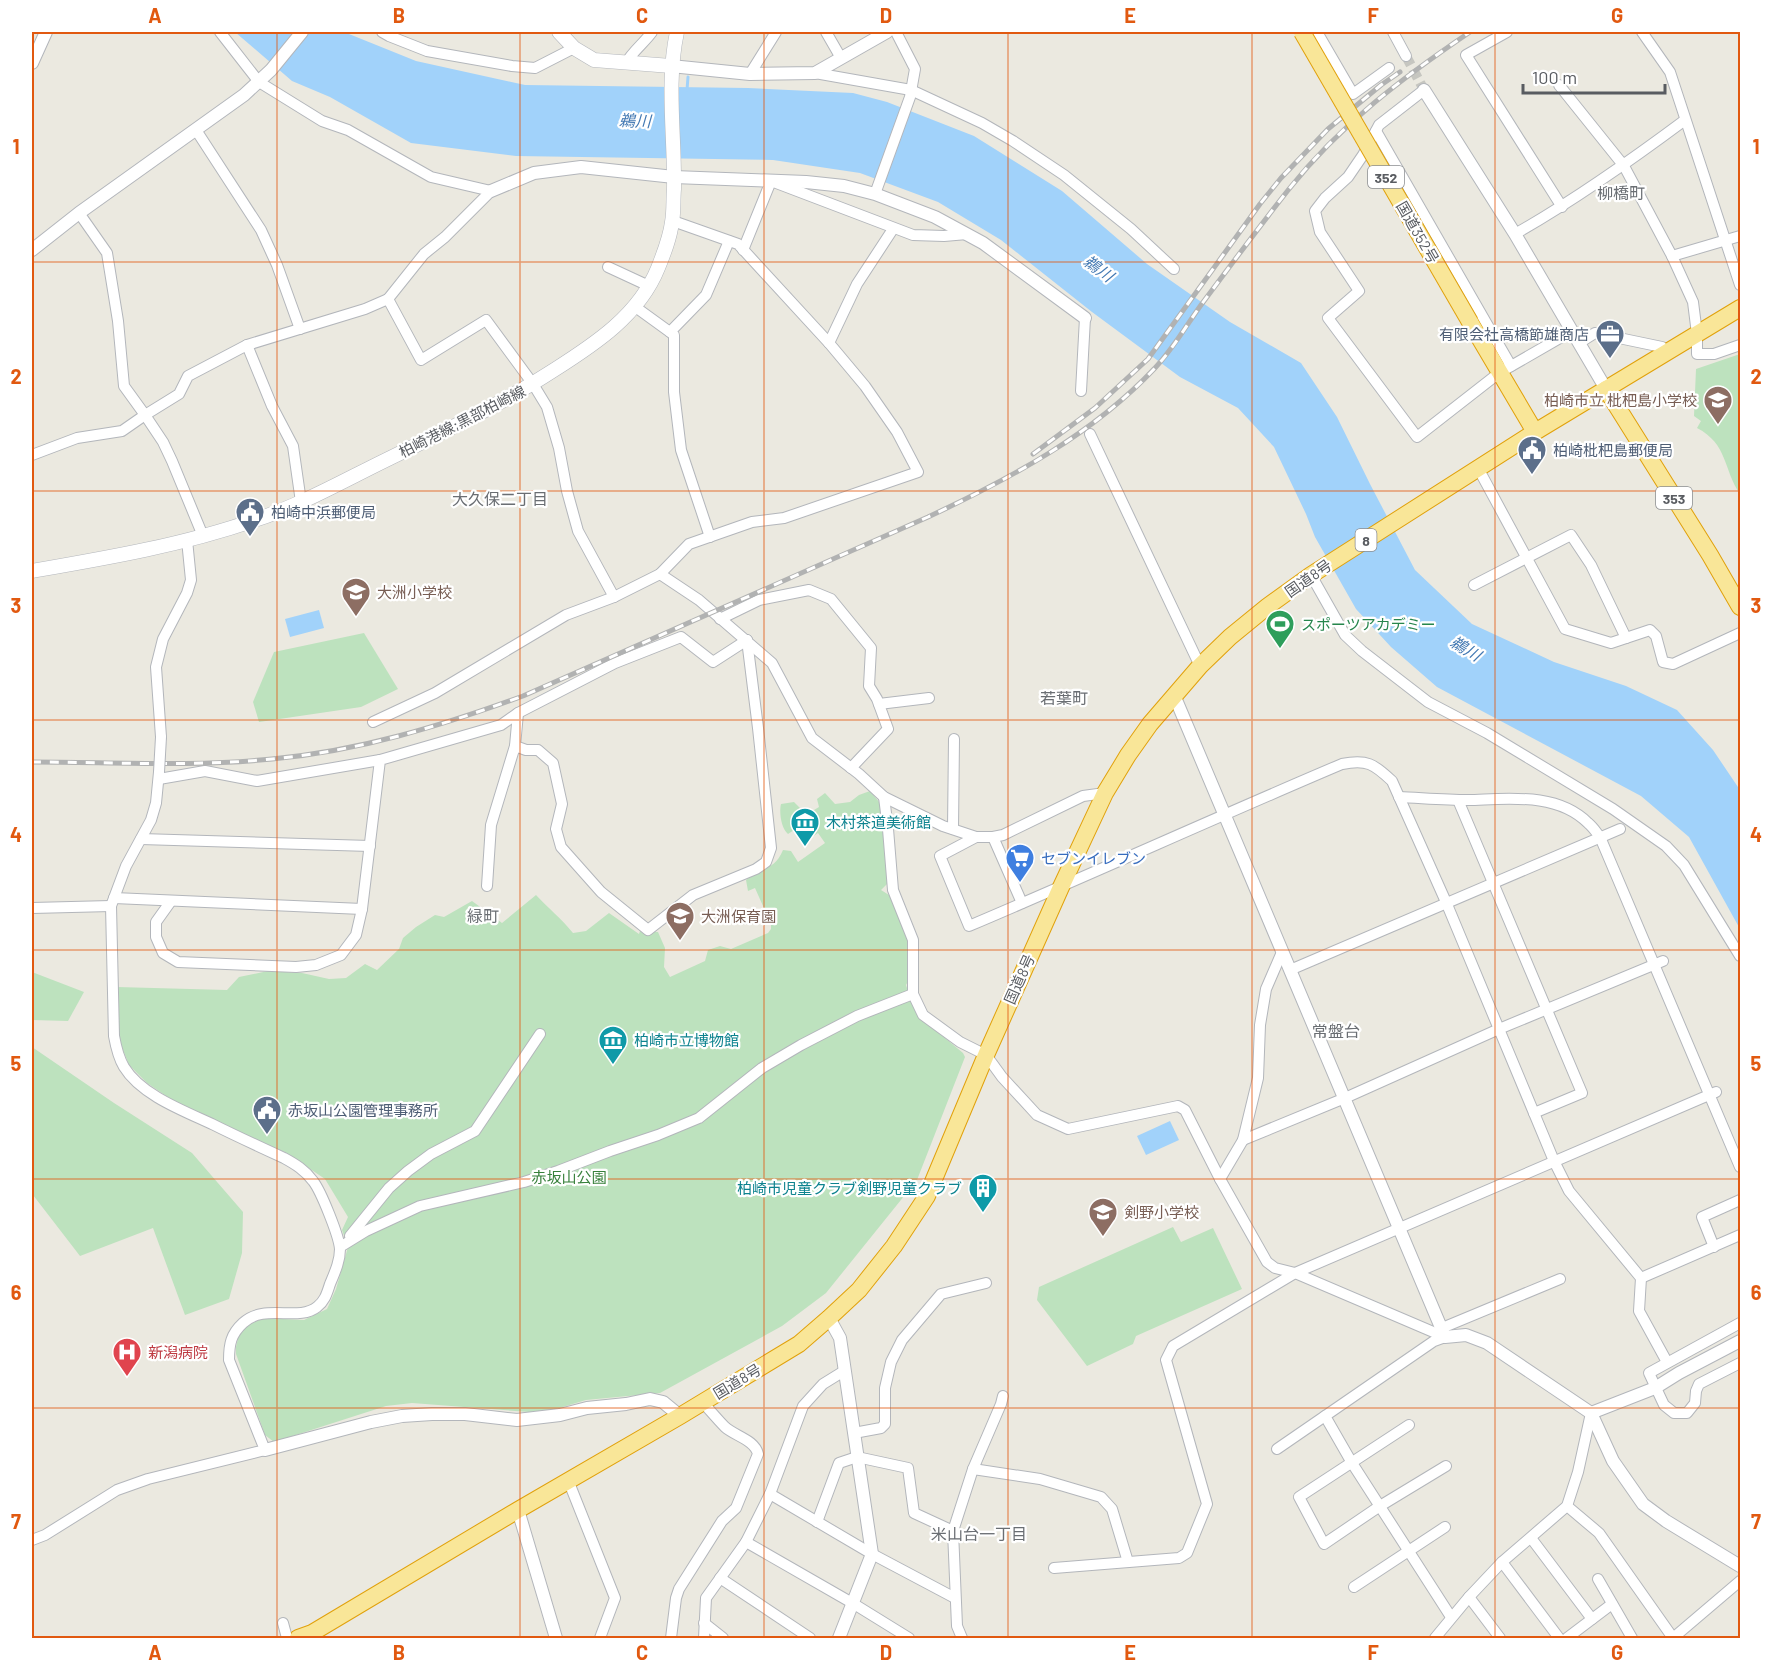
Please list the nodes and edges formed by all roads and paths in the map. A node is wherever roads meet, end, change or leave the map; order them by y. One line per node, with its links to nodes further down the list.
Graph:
1 (46, 32): 20 (street)
2 (220, 32): 26 (street)
3 (302, 32): 26 (street)
4 (381, 32): 17 (street)
5 (559, 32): 17 (main road)
6 (652, 32): 21 (street)
7 (677, 32): 23 (main road, 柏崎港線;黒部柏崎線)
8 (776, 32): 25 (street)
9 (826, 32): 19 (street)
10 (887, 32): 19 (street)
11 (896, 32): 29 (street)
12 (1302, 32): 67 (highway, 国道352号 / 352, bridge)
13 (1317, 32): 22 (street)
14 (1393, 32): 18 (street)
15 (1507, 32): 38 (street)
16 (1642, 32): 30 (street)
17 (574, 48): 21 (main road)
18 (1406, 56)
19 (841, 58): 24 (street)
20 (32, 63)
21 (626, 63): 23 (main road)
22 (1389, 68)
23 (671, 72): 25 (street); 34 (main road, 柏崎港線;黒部柏崎線)
24 (815, 73): 25 (street); 29 (street)
25 (750, 74)
26 (259, 82): 31 (street); 37 (street)
27 (1559, 85): 33 (street)
28 (1424, 90): 32 (street); 43 (street)
29 (910, 93): 36 (street); 51 (street)
30 (1685, 120): 33 (street); 46 (street)
31 (196, 130): 39 (street); 58 (street)
32 (1376, 131): 67 (street); 67 (street)
33 (1624, 166): 38 (street); 49 (street)
34 (674, 173): 35 (street); 37 (street); 40 (main road, 柏崎港線;黒部柏崎線)
35 (771, 181): 36 (street); 41 (street); 48 (street)
36 (876, 191): 42 (street)
37 (492, 192): 54 (street)
38 (1562, 207): 43 (street)
39 (79, 213): 47 (street); 71 (street)
40 (673, 221): 45 (street); 53 (main road, 柏崎港線;黒部柏崎線)
41 (893, 229): 42 (street); 62 (street)
42 (967, 234): 57 (street)
43 (1515, 234): 59 (street)
44 (1740, 236): 46 (street)
45 (729, 241): 48 (street); 60 (street)
46 (1726, 241): 49 (street); 52 (street)
47 (32, 250)
48 (743, 250): 62 (street)
49 (1672, 256): 61 (street)
50 (608, 267): 53 (street)
51 (1174, 270)
52 (1740, 285)
53 (649, 286): 55 (main road, 柏崎港線;黒部柏崎線)
54 (388, 299): 58 (street); 68 (street)
55 (634, 306): 60 (street); 68 (main road, 柏崎港線;黒部柏崎線)
56 (1740, 308): 61 (highway, 国道8号 / 8)
57 (1085, 318): 70 (street)
58 (300, 329): 64 (street)
59 (1572, 331): 63 (street); 67 (street)
60 (670, 332): 78 (street)
61 (1697, 334): 65 (street); 66 (highway, 国道8号 / 8)
62 (829, 343): 78 (street)
63 (1579, 343): 66 (street); 69 (street)
64 (247, 345): 71 (street); 76 (street)
65 (1740, 345)
66 (1667, 352): 69 (highway, 国道8号 / 8)
67 (1505, 370): 72 (highway, 国道352号 / 352)
68 (533, 384): 76 (main road, 柏崎港線;黒部柏崎線); 85 (street)
69 (1606, 389): 72 (highway, 国道8号 / 8); 86 (highway, 353)
70 (1081, 390)
71 (145, 415): 74 (street); 77 (street)
72 (1535, 432): 75 (highway, 国道8号 / 8)
73 (1090, 434): 91 (street)
74 (32, 455)
75 (1478, 468): 80 (street); 83 (highway, 国道8号 / 8)
76 (302, 502): 77 (main road, 柏崎港線;黒部柏崎線)
77 (203, 536): 79 (main road, 柏崎港線;黒部柏崎線)
78 (710, 537): 82 (street)
79 (187, 540): 81 (main road, 柏崎港線;黒部柏崎線); 101 (street, bridge)
80 (1527, 558): 84 (street); 89 (street); 89 (street)
81 (32, 571)
82 (660, 574): 85 (street); 87 (street)
83 (1312, 575): 91 (highway, 国道8号 / 8); 124 (street)
84 (1474, 585)
85 (614, 597): 96 (street)
86 (1740, 607)
87 (720, 620): 90 (street); 94 (street)
88 (1740, 633): 89 (street)
89 (1626, 638)
90 (747, 640): 95 (street); 98 (street); 100 (street)
91 (1200, 666): 92 (highway, 国道8号 / 8)
92 (1174, 695): 102 (highway, 国道8号 / 8); 106 (street)
93 (929, 698): 94 (street)
94 (879, 704): 100 (street)
95 (518, 713): 98 (street); 99 (street)
96 (374, 722)
97 (954, 739): 107 (street)
98 (515, 746): 115 (street)
99 (380, 760): 101 (street); 113 (street)
100 (851, 768): 103 (street)
101 (159, 776): 112 (street)
102 (1105, 793): 110 (street); 116 (highway, 国道8号 / 8)
103 (884, 797): 107 (street); 127 (street)
104 (1399, 797): 105 (street); 106 (street); 119 (street)
105 (1458, 800): 111 (street); 114 (street)
106 (1223, 814): 116 (street); 123 (street)
107 (953, 829): 109 (street)
108 (1620, 829): 111 (street)
109 (976, 837): 110 (street); 120 (street)
110 (993, 837): 120 (street)
111 (1600, 837): 114 (street); 125 (street)
112 (141, 839): 113 (street); 118 (street)
113 (370, 846): 122 (street)
114 (1494, 882): 119 (street); 128 (street)
115 (487, 886)
116 (1060, 887): 120 (street); 131 (highway, 国道8号 / 8)
117 (171, 901): 118 (street); 122 (street); 122 (street)
118 (112, 902): 121 (street); 142 (street)
119 (1446, 902): 126 (street); 129 (street)
120 (1022, 903)
121 (32, 908)
122 (362, 909)
123 (1282, 951): 126 (street); 135 (street)
124 (1740, 956)
125 (1659, 962): 128 (street); 132 (street)
126 (1290, 970): 133 (street)
127 (912, 994): 131 (street); 142 (street)
128 (1548, 1009): 129 (street); 134 (street)
129 (1499, 1029): 133 (street); 134 (street)
130 (540, 1034): 142 (street)
131 (986, 1055): 138 (street); 148 (highway, 国道8号 / 8)
132 (1713, 1093): 136 (street); 137 (street)
133 (1345, 1098): 135 (street); 140 (street)
134 (1534, 1113): 136 (street)
135 (1243, 1140): 138 (street)
136 (1554, 1161): 140 (street); 145 (street)
137 (1740, 1167)
138 (1220, 1179): 144 (street)
139 (1740, 1200): 143 (street)
140 (1400, 1228): 144 (street); 150 (street)
141 (1740, 1235): 143 (street)
142 (340, 1247): 164 (street)
143 (1714, 1247): 145 (street)
144 (1296, 1273): 150 (street); 182 (street)
145 (1641, 1278): 152 (street)
146 (1560, 1279): 150 (street)
147 (986, 1282): 162 (street)
148 (829, 1318): 154 (street); 157 (highway, 国道8号 / 8)
149 (1740, 1323): 152 (street)
150 (1443, 1333): 158 (street); 160 (street)
151 (1740, 1341): 155 (street)
152 (1667, 1362): 155 (street)
153 (1740, 1363): 155 (street)
154 (844, 1371): 162 (street); 170 (street)
155 (1655, 1388): 158 (street)
156 (1003, 1396): 168 (street)
157 (702, 1402): 159 (highway, 国道8号 / 8); 202 (street)
158 (1591, 1413): 172 (street); 184 (street)
159 (680, 1416): 164 (street); 169 (highway, 国道8号 / 8)
160 (1325, 1416): 163 (street); 166 (street)
161 (1410, 1425): 166 (street)
162 (854, 1433): 165 (street)
163 (1277, 1449)
164 (265, 1450): 178 (street)
165 (857, 1457): 174 (street); 176 (street); 181 (street)
166 (1352, 1463): 171 (street); 171 (street)
167 (1446, 1466): 171 (street)
168 (974, 1470): 176 (street); 182 (street)
169 (568, 1480): 173 (highway, 国道8号 / 8); 201 (street)
170 (770, 1494): 174 (street); 179 (street)
171 (1380, 1506): 180 (street)
172 (1567, 1506): 177 (street); 215 (street)
173 (518, 1510): 199 (highway, 国道8号 / 8); 200 (street)
174 (817, 1522): 181 (street)
175 (1445, 1527): 180 (street)
176 (953, 1531): 191 (street)
177 (1531, 1538): 183 (street); 194 (street)
178 (32, 1540)
179 (746, 1542): 186 (street); 192 (street)
180 (1409, 1551): 189 (street); 195 (street)
181 (872, 1554): 191 (street); 192 (street)
182 (1128, 1562): 185 (street)
183 (1502, 1562): 190 (street); 212 (street)
184 (1740, 1566)
185 (1054, 1568)
186 (720, 1578): 197 (street); 205 (street)
187 (1598, 1580): 193 (street)
188 (1740, 1581): 215 (street)
189 (1354, 1587)
190 (1469, 1597): 195 (street); 211 (street)
191 (955, 1598): 208 (street)
192 (854, 1604): 206 (street); 207 (street)
193 (1612, 1604): 194 (street); 214 (street)
194 (1592, 1619): 213 (street)
195 (1448, 1621): 209 (street); 210 (street)
196 (283, 1623): 198 (street)
197 (704, 1623): 203 (street); 204 (street)
198 (287, 1638)
199 (298, 1638)
200 (556, 1638)
201 (600, 1638)
202 (671, 1638)
203 (704, 1638)
204 (723, 1638)
205 (810, 1638)
206 (839, 1638)
207 (909, 1638)
208 (962, 1638)
209 (1435, 1638)
210 (1447, 1638)
211 (1500, 1638)
212 (1559, 1638)
213 (1567, 1638)
214 (1632, 1638)
215 (1673, 1638)

